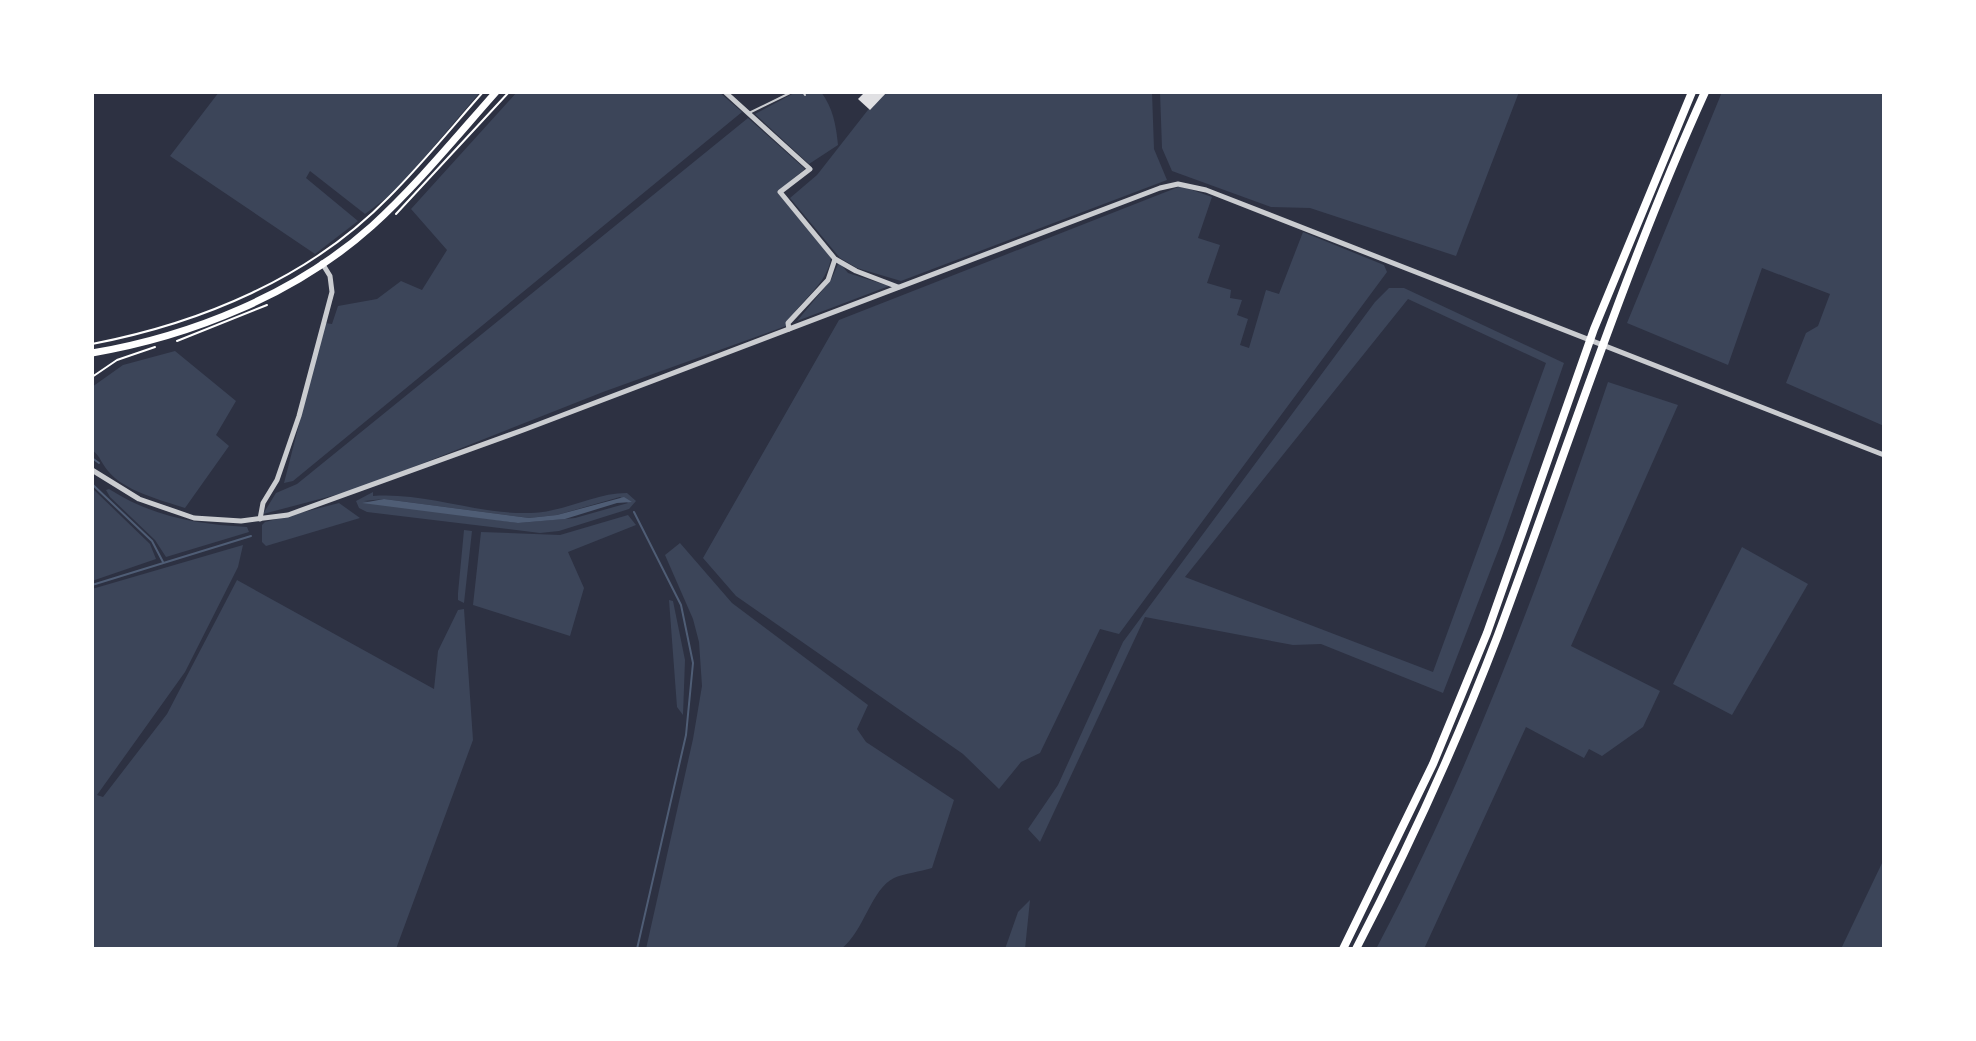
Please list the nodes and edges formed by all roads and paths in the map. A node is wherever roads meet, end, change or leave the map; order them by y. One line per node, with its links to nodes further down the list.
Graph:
1 (483, 92): 16 (path)
2 (496, 92): 11 (main road)
3 (509, 92): 9 (path)
4 (725, 92): 8 (street)
5 (792, 92): 8 (lane)
6 (1692, 92): 23 (highway)
7 (1705, 92): 24 (highway)
8 (748, 113): 10 (street)
9 (393, 218)
10 (835, 259): 12 (street); 14 (street)
11 (322, 263): 18 (main road); 22 (street)
12 (899, 287): 14 (street); 20 (street)
13 (272, 303): 15 (path)
14 (789, 329): 22 (street)
15 (177, 341)
16 (92, 344)
17 (164, 345): 19 (path)
18 (94, 355)
19 (92, 377)
20 (1884, 455)
21 (92, 470): 22 (street)
22 (260, 519)
23 (1343, 949)
24 (1356, 949)

